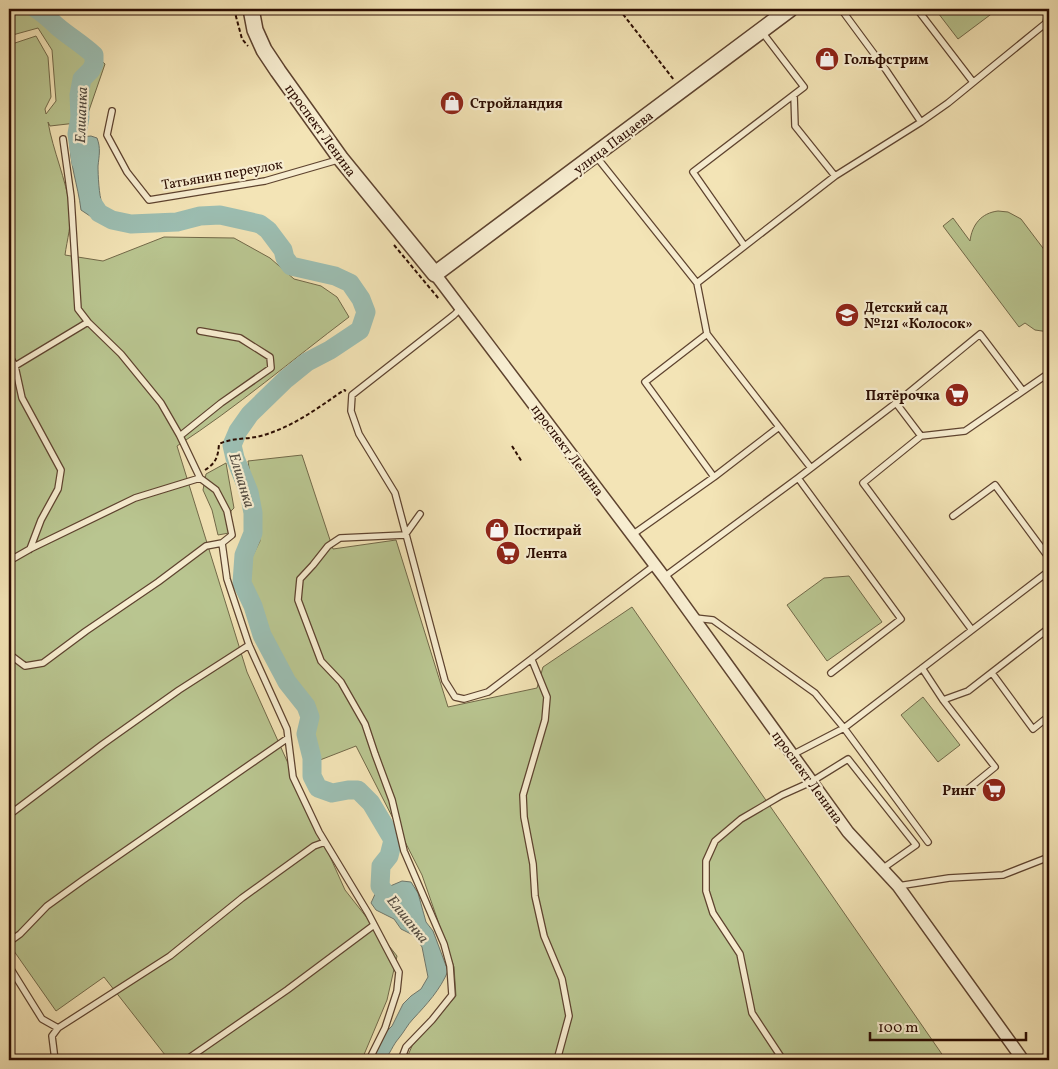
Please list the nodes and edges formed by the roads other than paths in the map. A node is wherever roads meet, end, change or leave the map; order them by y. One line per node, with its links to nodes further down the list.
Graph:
1 (251, 9): 13 (street, проспект Ленина)
2 (790, 9): 6 (street, улица Пацаева)
3 (841, 9): 10 (lane)
4 (917, 9): 7 (lane)
5 (1049, 9): 7 (lane)
6 (761, 31): 8 (lane); 12 (street, улица Пацаева)
7 (973, 82): 10 (lane)
8 (794, 96): 14 (lane); 15 (lane)
9 (112, 111): 13 (lane, Татьянин переулок)
10 (921, 122): 14 (lane)
11 (63, 139): 19 (lane)
12 (595, 155): 16 (street, улица Пацаева); 17 (lane)
13 (341, 159): 16 (street, проспект Ленина)
14 (835, 176): 15 (lane)
15 (744, 245): 17 (lane)
16 (435, 274): 18 (street, проспект Ленина)
17 (697, 283): 21 (lane)
18 (461, 308): 36 (lane); 37 (street, проспект Ленина)
19 (88, 322): 23 (lane); 28 (lane)
20 (200, 331): 28 (lane)
21 (707, 334): 27 (lane); 32 (lane)
22 (9, 355): 23 (lane)
23 (15, 366): 39 (lane)
24 (1049, 373): 25 (lane)
25 (1023, 391): 26 (lane); 29 (lane)
26 (896, 403): 29 (lane); 30 (lane)
27 (780, 427): 30 (lane); 32 (lane)
28 (180, 436): 31 (lane)
29 (922, 436): 47 (lane)
30 (811, 468): 33 (lane)
31 (199, 476): 38 (lane); 39 (lane)
32 (714, 477): 37 (lane)
33 (798, 478): 44 (lane); 52 (lane)
34 (420, 514): 36 (lane)
35 (952, 516): 40 (lane)
36 (405, 535): 50 (lane); 74 (lane)
37 (632, 535): 42 (street, проспект Ленина)
38 (222, 543): 48 (lane); 49 (lane)
39 (30, 549): 41 (lane)
40 (1049, 558)
41 (9, 561)
42 (655, 565): 44 (street, проспект Ленина); 50 (lane)
43 (1049, 572): 47 (lane)
44 (664, 576): 45 (street, проспект Ленина)
45 (693, 617): 56 (lane); 58 (street, проспект Ленина)
46 (1049, 628): 53 (lane)
47 (972, 630): 51 (lane)
48 (249, 645): 57 (lane); 61 (lane)
49 (9, 654)
50 (532, 660): 75 (lane)
51 (922, 668): 54 (lane); 56 (lane)
52 (831, 673)
53 (992, 673): 54 (lane); 55 (lane)
54 (943, 700): 60 (lane)
55 (1049, 716)
56 (844, 728): 58 (lane); 63 (lane)
57 (288, 738): 62 (lane); 68 (lane)
58 (792, 755): 59 (street, проспект Ленина)
59 (811, 782): 65 (street, проспект Ленина); 65 (lane); 76 (lane)
60 (963, 793)
61 (9, 815)
62 (325, 842): 67 (lane); 70 (lane)
63 (928, 842)
64 (1049, 857): 66 (lane)
65 (882, 869): 66 (street, проспект Ленина)
66 (898, 886): 77 (street, проспект Ленина)
67 (374, 925): 72 (lane); 73 (lane)
68 (9, 942)
69 (9, 966): 70 (lane)
70 (58, 1028): 71 (lane)
71 (55, 1060)
72 (186, 1060)
73 (369, 1060)
74 (401, 1060)
75 (556, 1060)
76 (784, 1060)
77 (1023, 1060)

